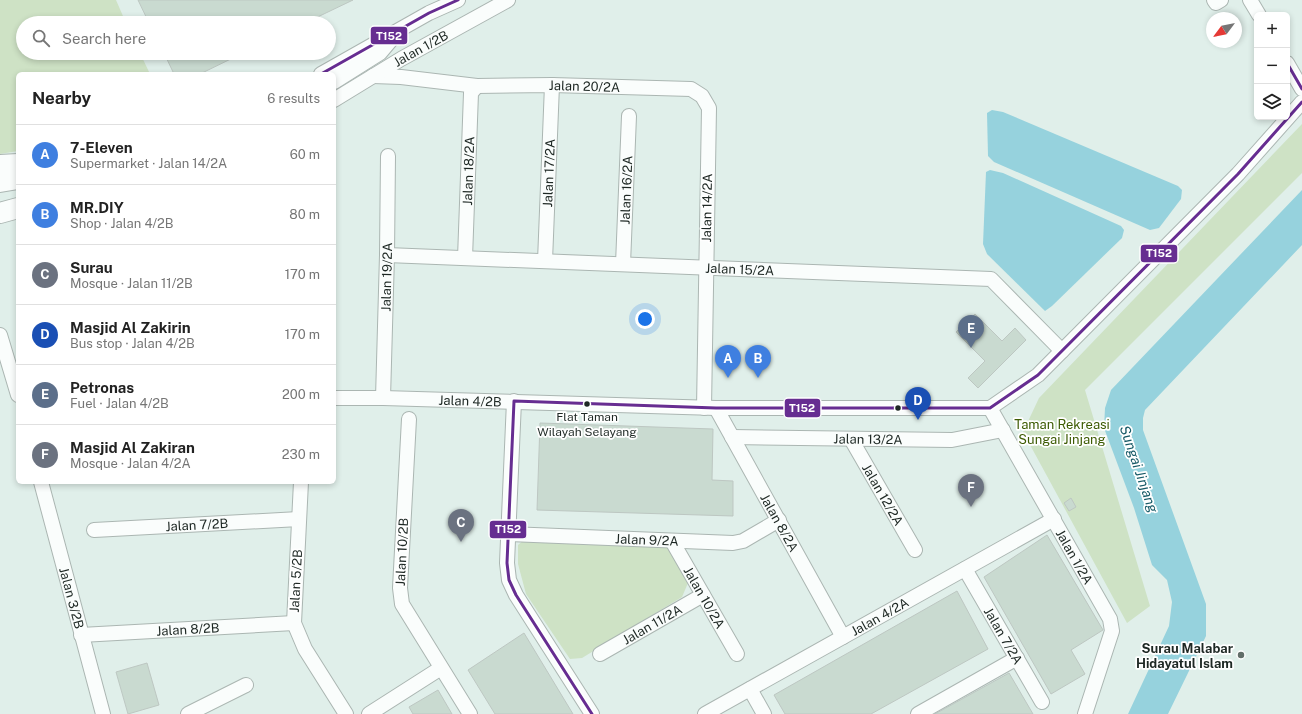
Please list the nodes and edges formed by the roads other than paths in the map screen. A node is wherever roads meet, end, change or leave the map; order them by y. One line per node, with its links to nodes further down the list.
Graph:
1 (458, 0): 7 (street, Jalan 1/2B)
2 (508, 0): 10 (street, Jalan 1/2B)
3 (1214, 0): 4 (street)
4 (1221, 0)
5 (1250, 0): 6 (street)
6 (1257, 12)
7 (398, 32): 9 (street, Jalan 1/2B); 11 (street)
8 (1290, 68): 15 (street)
9 (325, 72)
10 (373, 76): 12 (street, Jalan 20/2A); 16 (street, Jalan 1/2B)
11 (336, 81)
12 (477, 86): 13 (street, Jalan 20/2A); 29 (street, Jalan 18/2A)
13 (552, 86): 14 (street, Jalan 20/2A); 30 (street, Jalan 17/2A)
14 (691, 89): 32 (street, Jalan 14/2A)
15 (1302, 89)
16 (336, 99)
17 (1302, 102): 34 (street)
18 (629, 116): 31 (street, Jalan 16/2A)
19 (388, 156): 28 (street, Jalan 19/2A)
20 (16, 164): 21 (highway)
21 (0, 165)
22 (16, 179): 23 (highway)
23 (0, 182)
24 (0, 202): 25 (highway)
25 (16, 202)
26 (16, 209): 27 (highway)
27 (0, 213)
28 (387, 255): 29 (street, Jalan 15/2A); 37 (street, Jalan 19/2A)
29 (465, 258): 30 (street, Jalan 15/2A)
30 (545, 261): 31 (street, Jalan 15/2A)
31 (623, 264): 32 (street, Jalan 15/2A)
32 (706, 268): 34 (street, Jalan 15/2A); 39 (street, Jalan 14/2A)
33 (0, 334): 35 (street)
34 (1062, 351): 40 (street)
35 (16, 388)
36 (336, 398): 37 (street, Jalan 4/2B)
37 (383, 398): 38 (street, Jalan 4/2B)
38 (514, 401): 39 (street, Jalan 4/2B); 51 (street)
39 (710, 408): 40 (street, Jalan 4/2B); 43 (street, Jalan 8/2A)
40 (990, 408): 42 (street, Jalan 1/2A)
41 (409, 419): 62 (street, Jalan 10/2B)
42 (1003, 430): 44 (street, Jalan 13/2A); 48 (street, Jalan 1/2A)
43 (732, 437): 44 (street, Jalan 13/2A); 49 (street, Jalan 8/2A)
44 (851, 439): 53 (street, Jalan 12/2A)
45 (42, 484): 57 (street, Jalan 3/2B)
46 (301, 484): 47 (street, Jalan 5/2B)
47 (299, 519): 50 (street, Jalan 7/2B); 56 (street, Jalan 5/2B)
48 (1054, 519): 54 (street, Jalan 4/2A); 75 (street, Jalan 1/2A)
49 (779, 520): 52 (street, Jalan 9/2A); 58 (street, Jalan 8/2A)
50 (94, 530)
51 (509, 534): 52 (street, Jalan 9/2A); 71 (street)
52 (672, 541): 55 (street, Jalan 10/2A)
53 (915, 550)
54 (965, 569): 58 (street, Jalan 4/2A); 61 (street, Jalan 7/2A)
55 (703, 595): 59 (street, Jalan 11/2A); 60 (street, Jalan 10/2A)
56 (294, 623): 57 (street, Jalan 8/2B); 68 (street, Jalan 5/2B)
57 (81, 635): 66 (street, Jalan 3/2B)
58 (843, 637): 64 (street, Jalan 4/2A)
59 (600, 654)
60 (737, 654)
61 (1017, 658): 65 (street, Jalan 7/2A); 74 (street)
62 (441, 668): 69 (street); 70 (street, Jalan 10/2B)
63 (246, 686): 67 (street)
64 (750, 689): 72 (street, Jalan 4/2A); 73 (street)
65 (1042, 702)
66 (103, 714)
67 (188, 714)
68 (346, 714)
69 (369, 714)
70 (470, 714)
71 (592, 714)
72 (705, 714)
73 (764, 714)
74 (918, 714)
75 (1085, 714)

